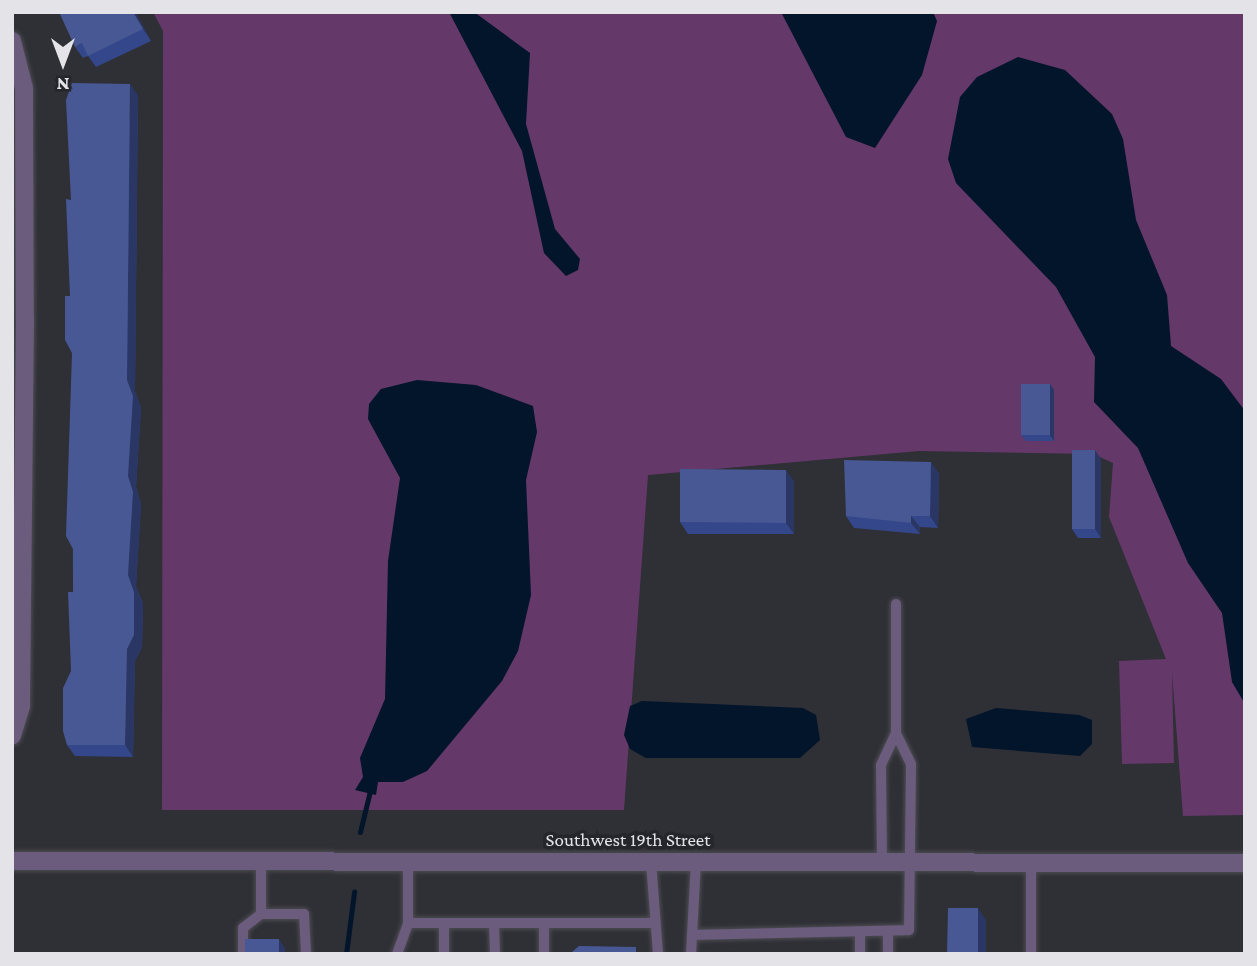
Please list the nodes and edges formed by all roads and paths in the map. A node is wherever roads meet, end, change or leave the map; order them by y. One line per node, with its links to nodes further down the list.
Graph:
1 (12, 41): 2 (street)
2 (19, 370): 3 (street)
3 (18, 532): 6 (street)
4 (896, 604): 5 (lane)
5 (896, 733): 12 (lane); 13 (lane)
6 (12, 736)
7 (12, 861): 8 (street, Southwest 19th Street)
8 (261, 861): 9 (street, Southwest 19th Street); 16 (lane)
9 (408, 861): 10 (street, Southwest 19th Street); 17 (lane)
10 (651, 861): 11 (street, Southwest 19th Street); 18 (lane)
11 (696, 861): 12 (street, Southwest 19th Street); 24 (lane)
12 (882, 862): 13 (street, Southwest 19th Street)
13 (911, 862): 14 (street, Southwest 19th Street); 22 (lane)
14 (1031, 863): 15 (street, Southwest 19th Street); 35 (lane)
15 (1245, 863)
16 (261, 914): 25 (lane); 26 (lane)
17 (408, 923): 19 (lane); 27 (lane)
18 (653, 923): 21 (lane); 31 (lane)
19 (444, 924): 20 (lane); 28 (lane)
20 (494, 924): 21 (lane); 29 (lane)
21 (544, 924): 30 (lane)
22 (888, 933): 23 (lane); 34 (lane)
23 (860, 934): 24 (lane); 33 (lane)
24 (694, 935): 32 (lane)
25 (243, 954)
26 (306, 954)
27 (397, 954)
28 (444, 954)
29 (495, 954)
30 (544, 954)
31 (657, 954)
32 (691, 954)
33 (860, 954)
34 (888, 954)
35 (1031, 954)

